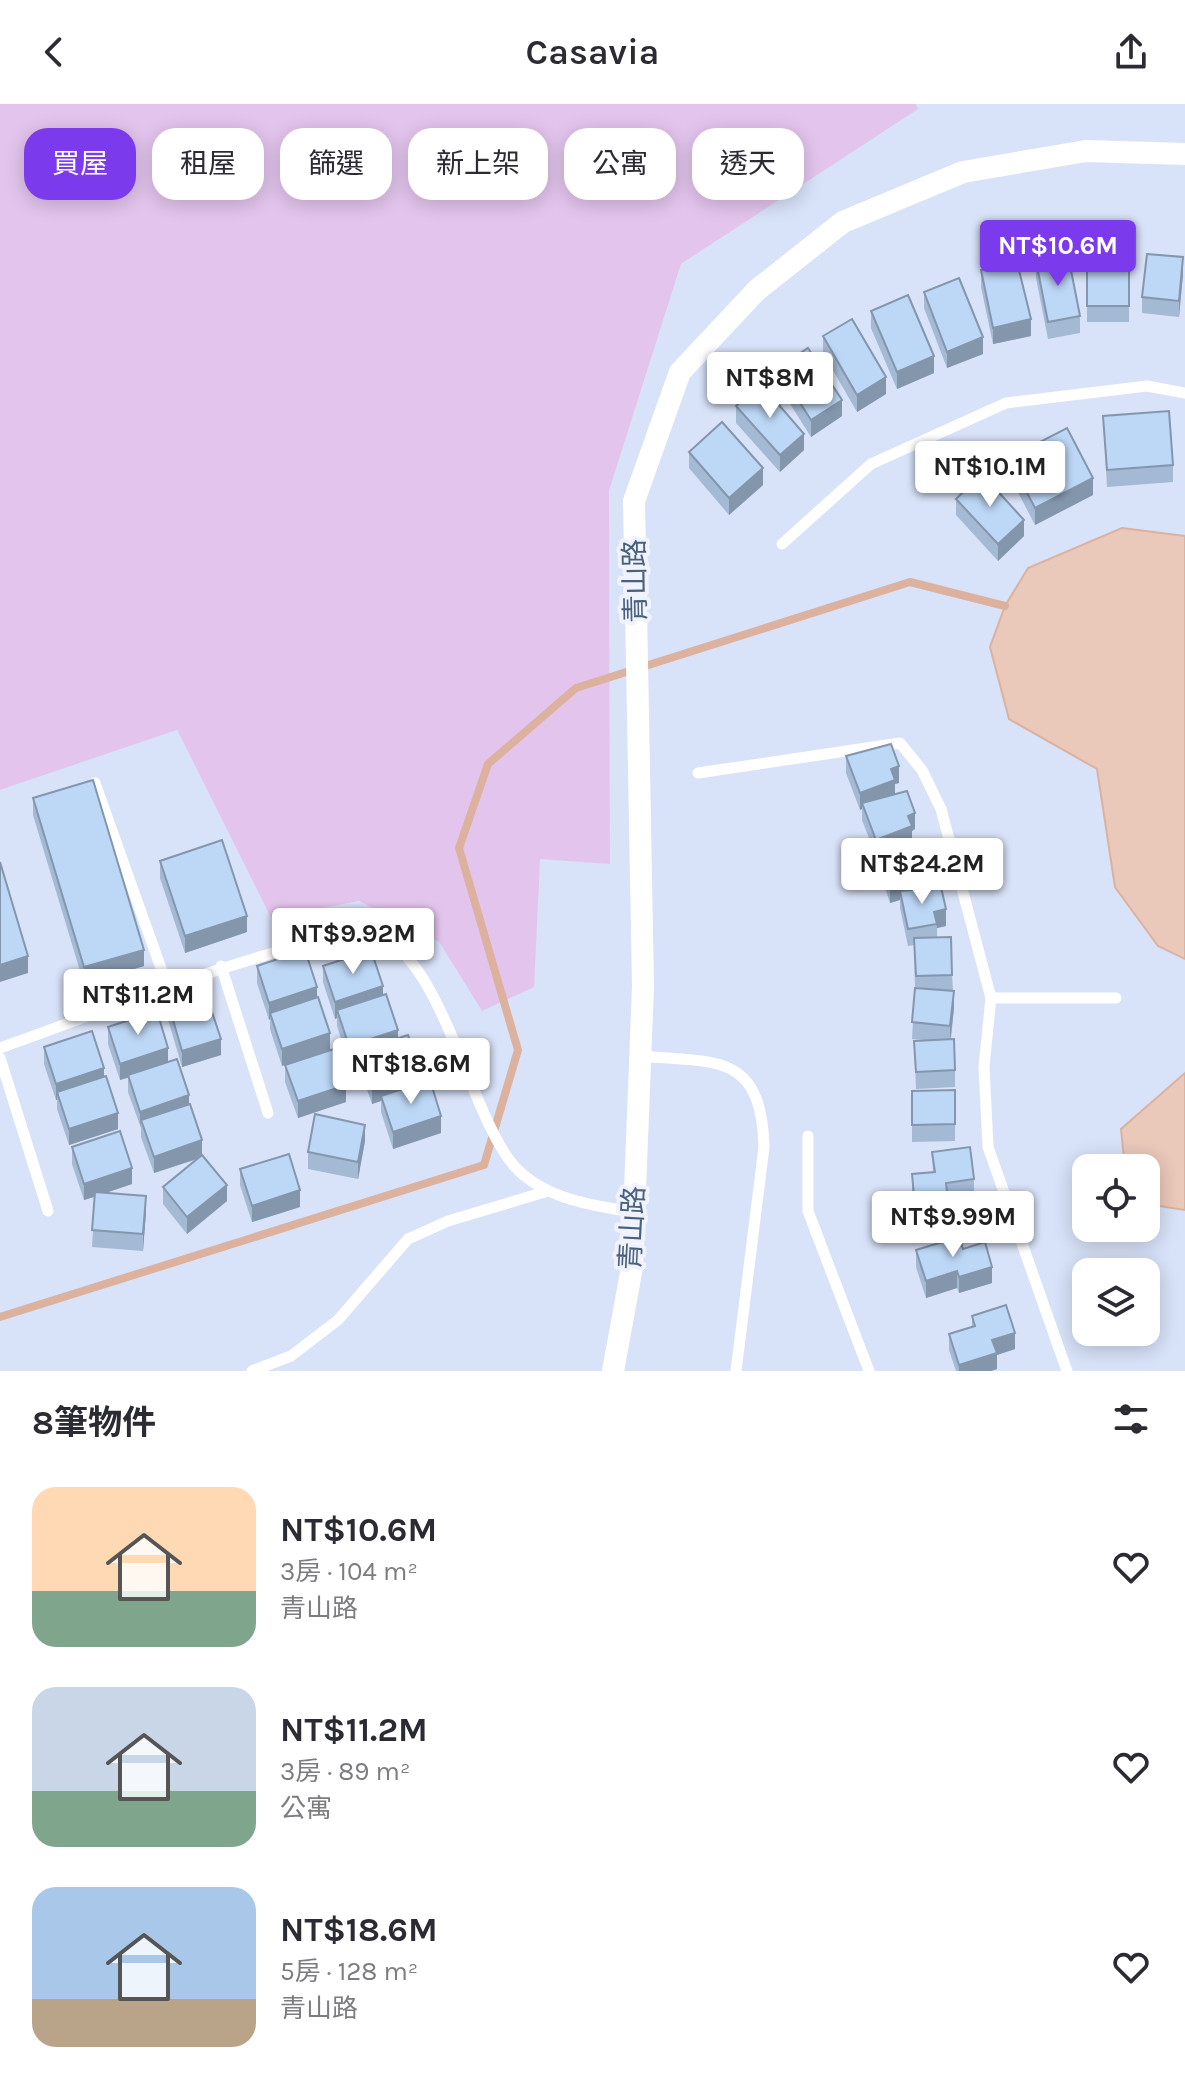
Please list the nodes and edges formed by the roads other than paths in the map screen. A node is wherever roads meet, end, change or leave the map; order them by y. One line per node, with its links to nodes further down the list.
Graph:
1 (1185, 154): 11 (street, 青山路)
2 (1185, 393): 3 (lane)
3 (782, 544)
4 (698, 773): 8 (lane)
5 (95, 783): 7 (lane)
6 (221, 966): 7 (lane); 13 (lane); 15 (lane)
7 (167, 985): 10 (lane)
8 (991, 998): 9 (lane); 22 (lane)
9 (1116, 998)
10 (0, 1048)
11 (640, 1056): 17 (street, 青山路); 20 (lane)
12 (0, 1058): 16 (lane)
13 (268, 1113)
14 (808, 1136): 21 (lane)
15 (548, 1191): 17 (lane); 18 (lane)
16 (48, 1211)
17 (633, 1212): 19 (street, 青山路)
18 (252, 1371)
19 (613, 1371)
20 (736, 1371)
21 (869, 1371)
22 (1067, 1371)

